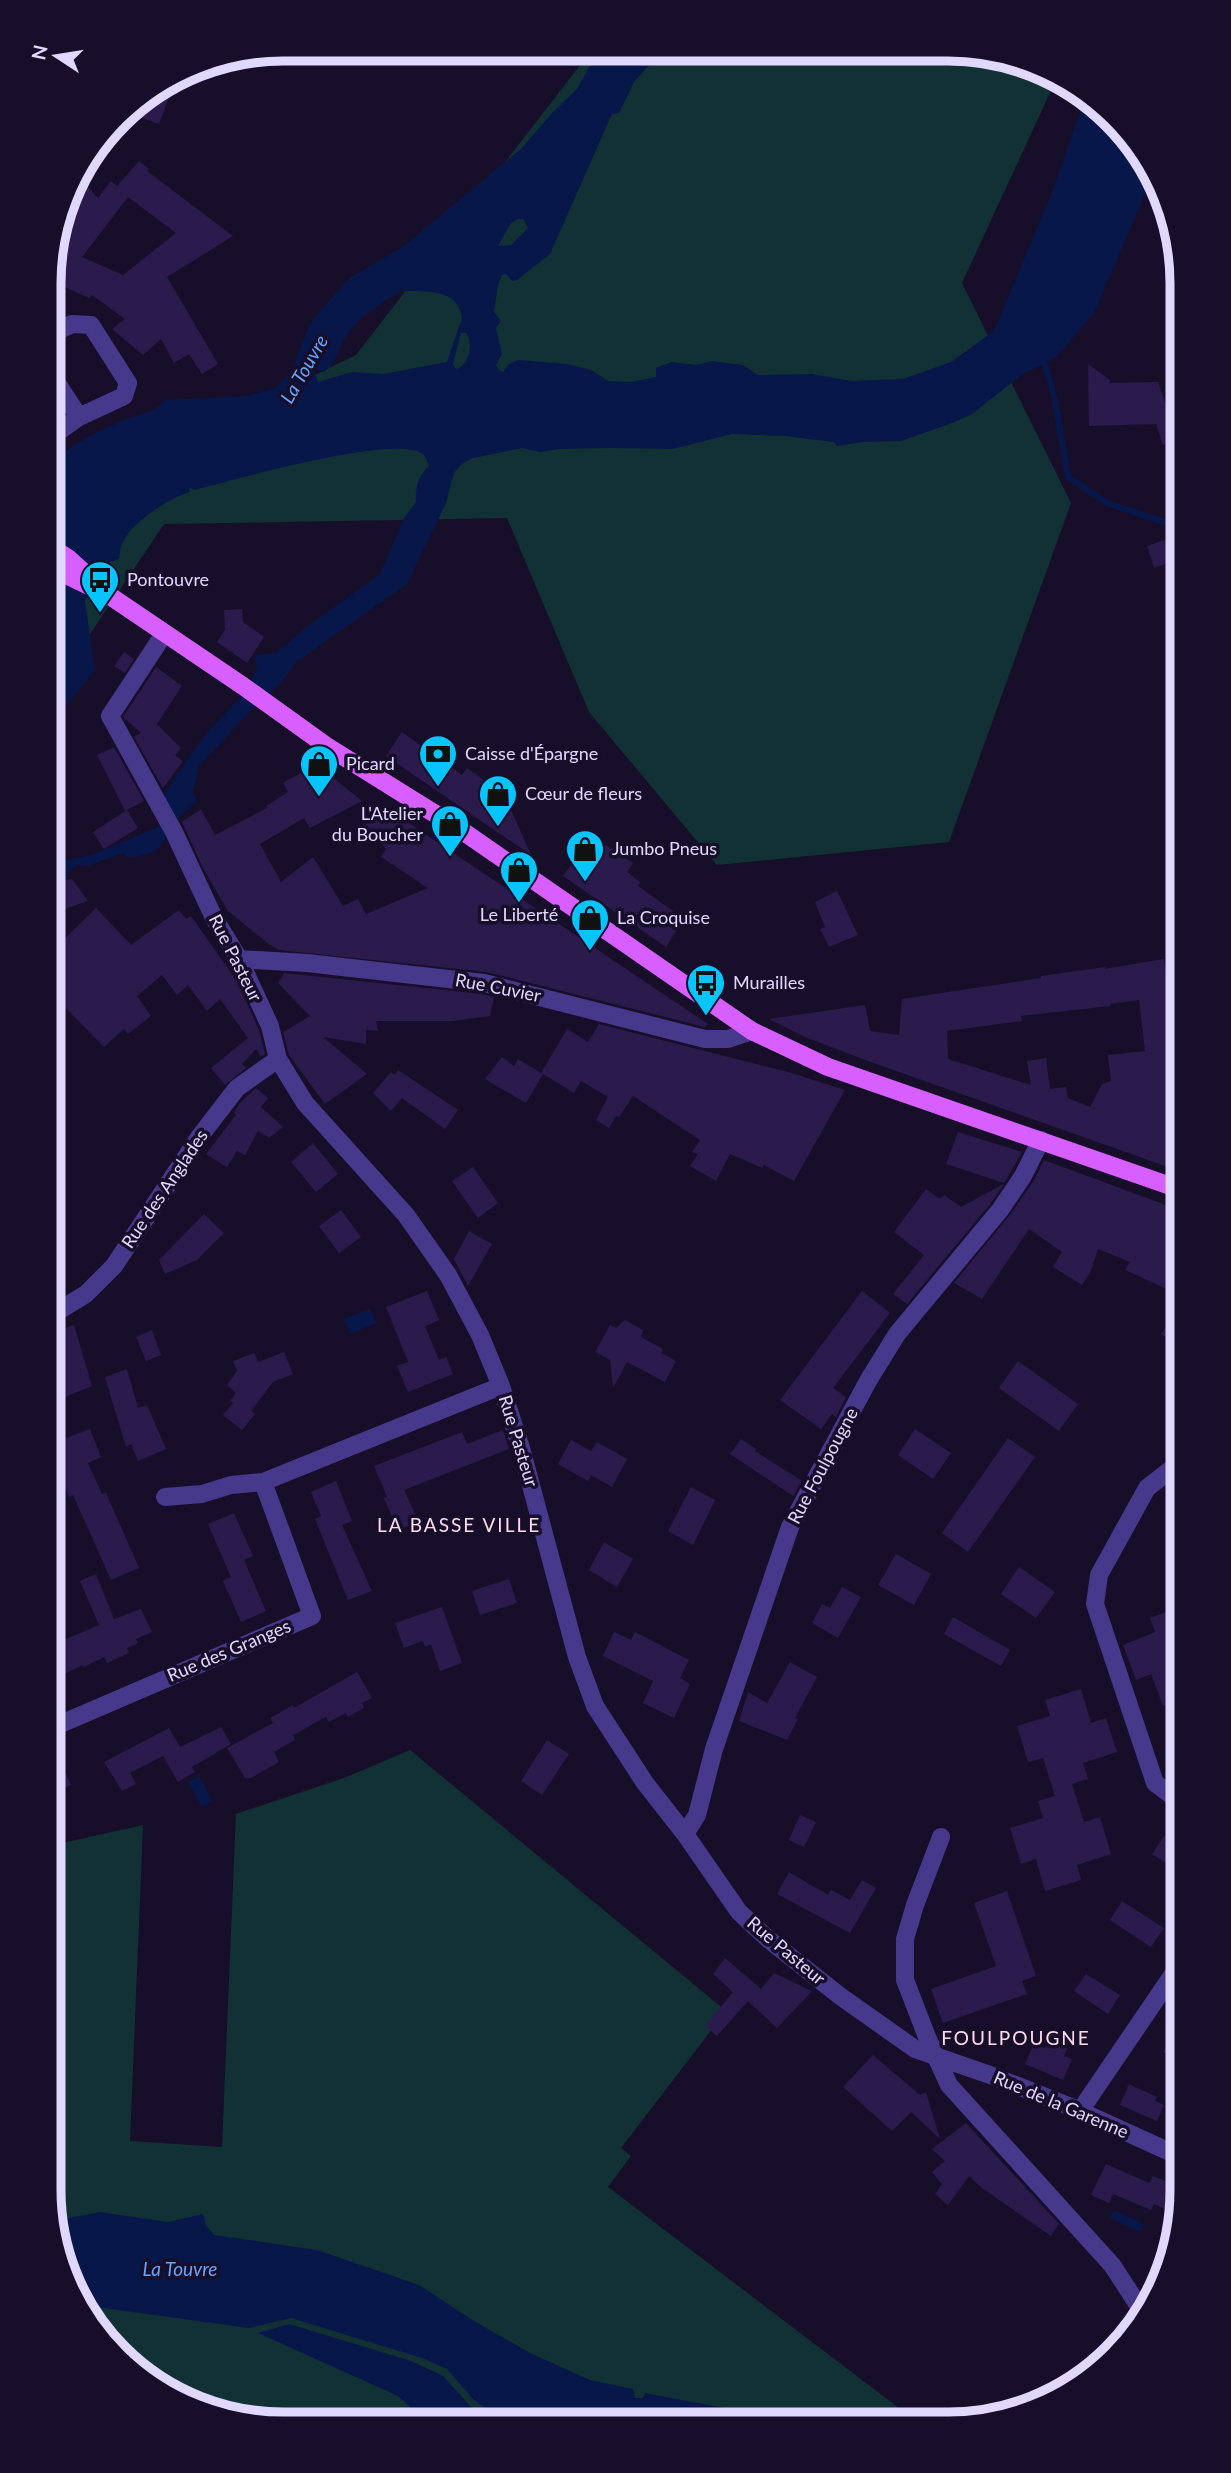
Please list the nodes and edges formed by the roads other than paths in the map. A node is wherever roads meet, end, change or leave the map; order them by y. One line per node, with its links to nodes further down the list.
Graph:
1 (62, 329): 3 (street)
2 (62, 391): 3 (street)
3 (79, 417): 4 (street)
4 (62, 429)
5 (62, 554): 7 (main road)
6 (62, 576): 7 (main road)
7 (104, 592): 8 (main road)
8 (164, 634): 9 (street, Rue Pasteur); 10 (main road)
9 (239, 959): 10 (street, Rue Cuvier); 11 (street, Rue Pasteur)
10 (752, 1031): 12 (main road)
11 (278, 1059): 14 (street, Rue des Anglades); 15 (street, Rue Pasteur)
12 (1041, 1140): 13 (main road); 21 (street, Rue Foulpougne)
13 (1170, 1186)
14 (61, 1309)
15 (501, 1386): 17 (street); 21 (street, Rue Pasteur)
16 (1169, 1471): 20 (street)
17 (263, 1482): 18 (street); 19 (street, Rue des Granges)
18 (165, 1497)
19 (61, 1724)
20 (1169, 1795)
21 (685, 1834): 25 (street, Rue Pasteur)
22 (941, 1837): 24 (street)
23 (1169, 1980): 27 (street)
24 (917, 2010): 25 (street); 26 (street)
25 (895, 2035): 26 (street, Rue Pasteur)
26 (938, 2058): 27 (street, Rue de la Garenne); 29 (street)
27 (1080, 2111): 28 (street, Rue de la Garenne)
28 (1169, 2152)
29 (1138, 2304)

